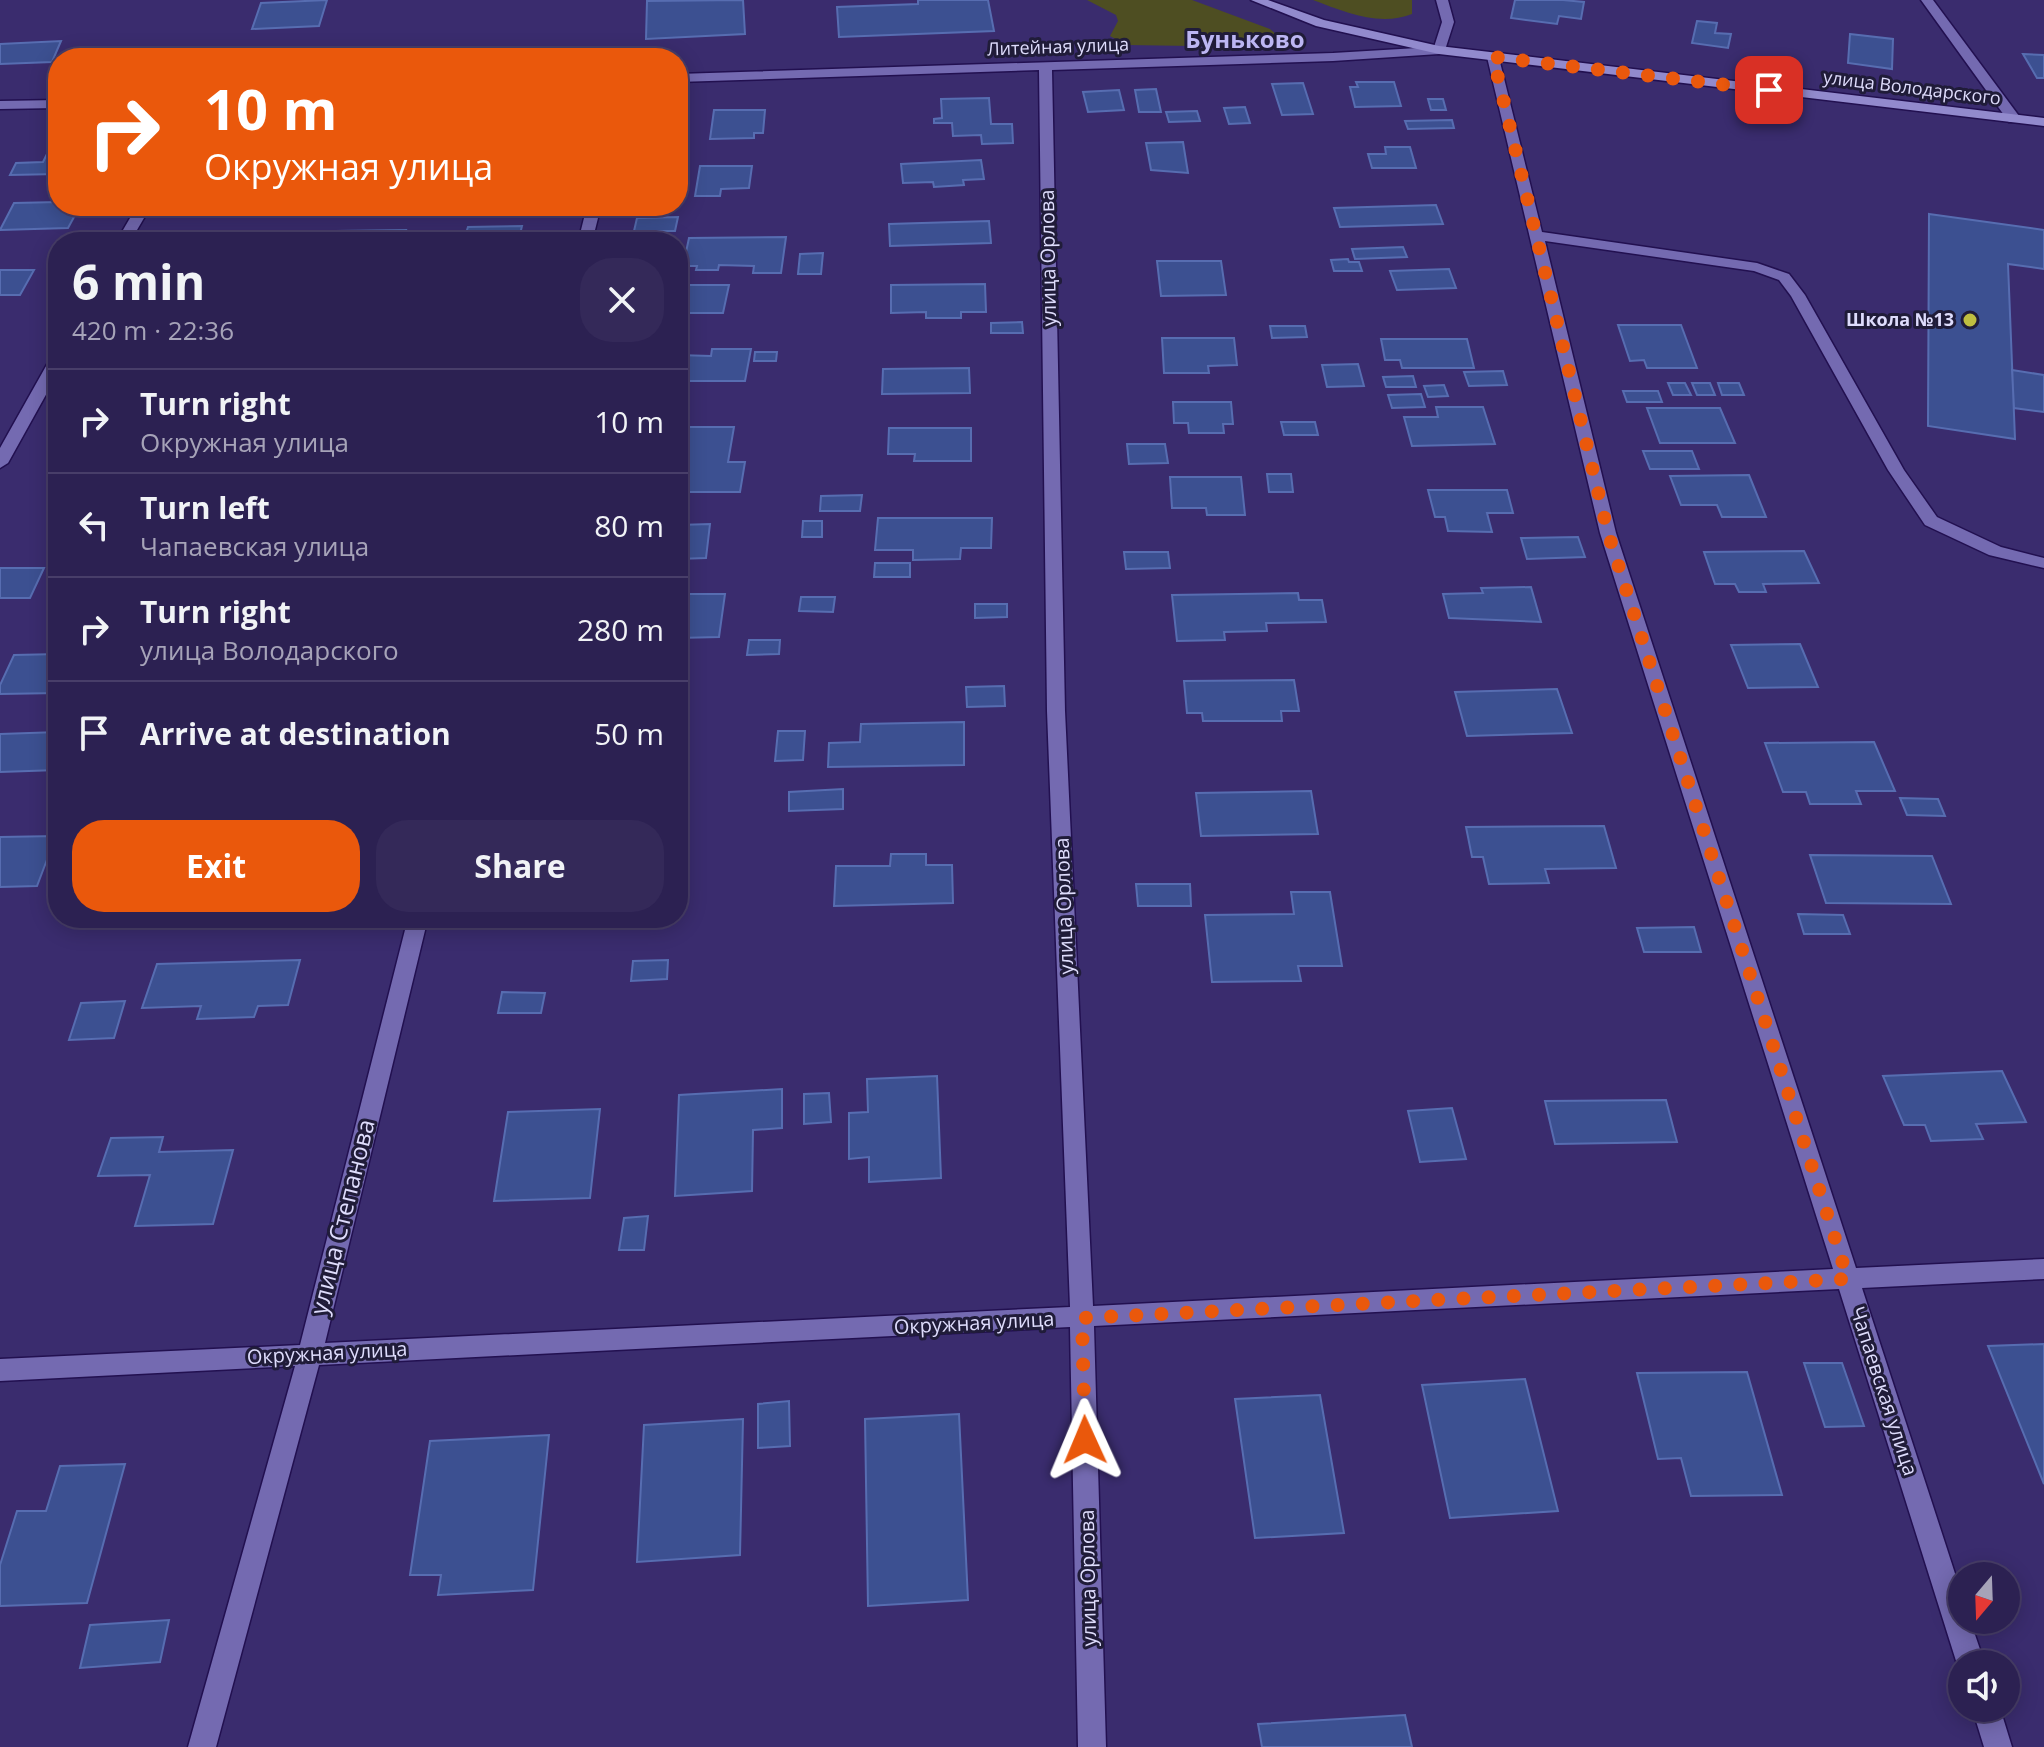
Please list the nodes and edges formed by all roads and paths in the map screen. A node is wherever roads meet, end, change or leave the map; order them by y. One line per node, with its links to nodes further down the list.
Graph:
1 (1257, 0): 4 (main road, улица Володарского)
2 (1442, 0): 4 (street)
3 (1927, 0): 10 (street)
4 (1439, 50): 5 (main road, улица Володарского); 6 (street, Литейная улица)
5 (1493, 57): 10 (main road, улица Володарского); 12 (street, Чапаевская улица)
6 (1045, 65): 7 (street, Литейная улица); 19 (street, улица Орлова)
7 (688, 78)
8 (48, 104): 9 (street)
9 (0, 105)
10 (2014, 119): 11 (main road, улица Володарского)
11 (2044, 122)
12 (1535, 235): 15 (street); 18 (street, Чапаевская улица)
13 (48, 377): 14 (street)
14 (0, 463)
15 (2044, 563)
16 (416, 928): 20 (street, улица Степанова)
17 (2044, 1269): 18 (street, Окружная улица)
18 (1848, 1279): 19 (street, Окружная улица); 22 (street, Чапаевская улица)
19 (1082, 1318): 20 (street, Окружная улица); 25 (street, улица Орлова)
20 (310, 1354): 21 (street, Окружная улица); 24 (street, улица Степанова)
21 (0, 1370)
22 (1967, 1650)
23 (1990, 1722): 26 (street)
24 (202, 1747)
25 (1092, 1747)
26 (1998, 1747)

